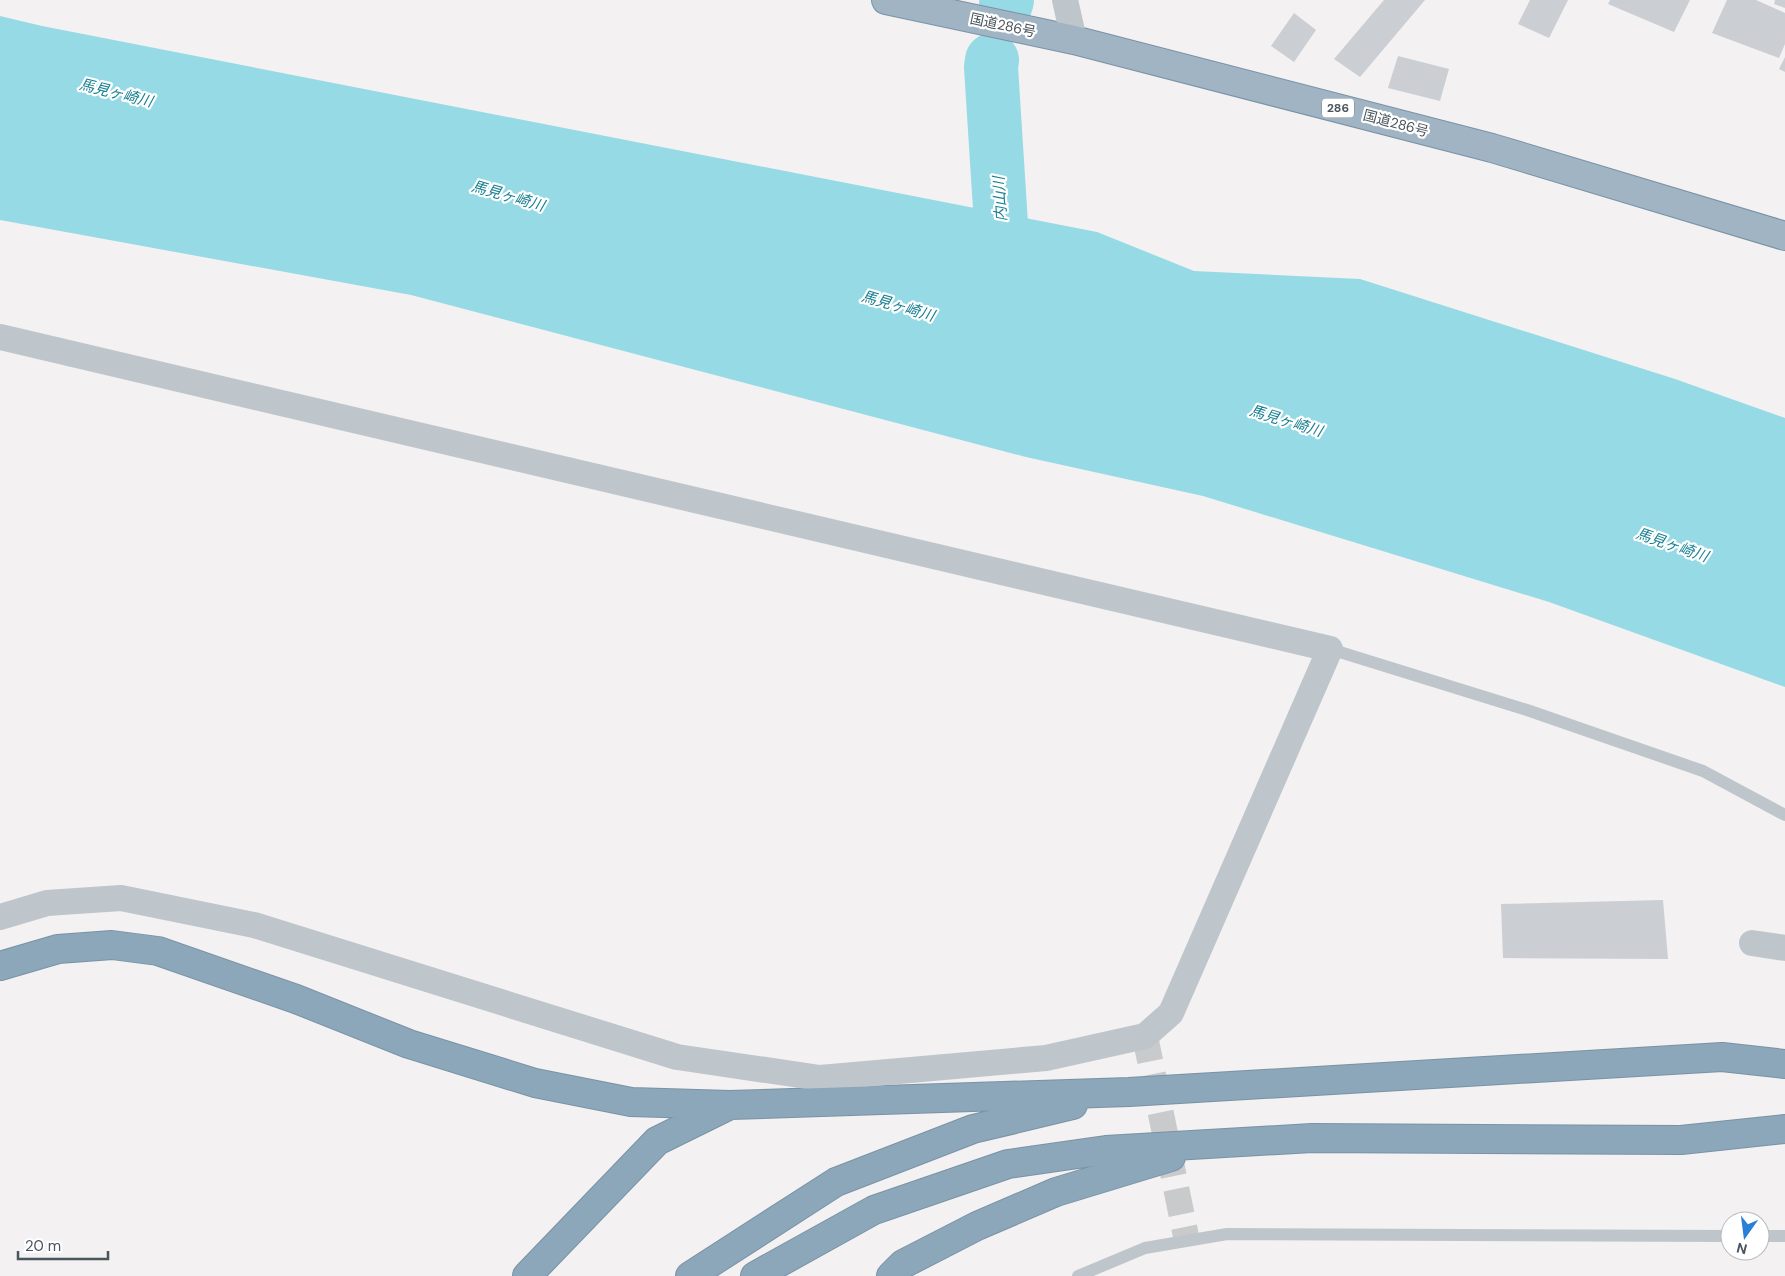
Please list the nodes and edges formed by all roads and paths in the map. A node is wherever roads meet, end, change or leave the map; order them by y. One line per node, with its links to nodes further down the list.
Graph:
1 (886, 0): 3 (highway, 国道286号 / 286)
2 (1065, 0): 3 (street)
3 (1074, 40): 4 (highway, 国道286号 / 286)
4 (1785, 236)
5 (0, 337): 6 (street)
6 (1330, 649): 7 (lane); 8 (street)
7 (1785, 815)
8 (0, 917)
9 (1752, 943): 10 (street)
10 (1785, 948)
11 (0, 966): 14 (highway)
12 (1785, 1064): 13 (highway)
13 (1129, 1092): 14 (highway); 21 (highway)
14 (730, 1105): 20 (highway)
15 (1785, 1129): 16 (highway)
16 (1213, 1144): 22 (highway); 23 (highway)
17 (1720, 1236): 24 (lane)
18 (1770, 1236): 19 (lane)
19 (1785, 1236)
20 (527, 1276)
21 (690, 1276)
22 (755, 1276)
23 (891, 1276)
24 (1078, 1276)

